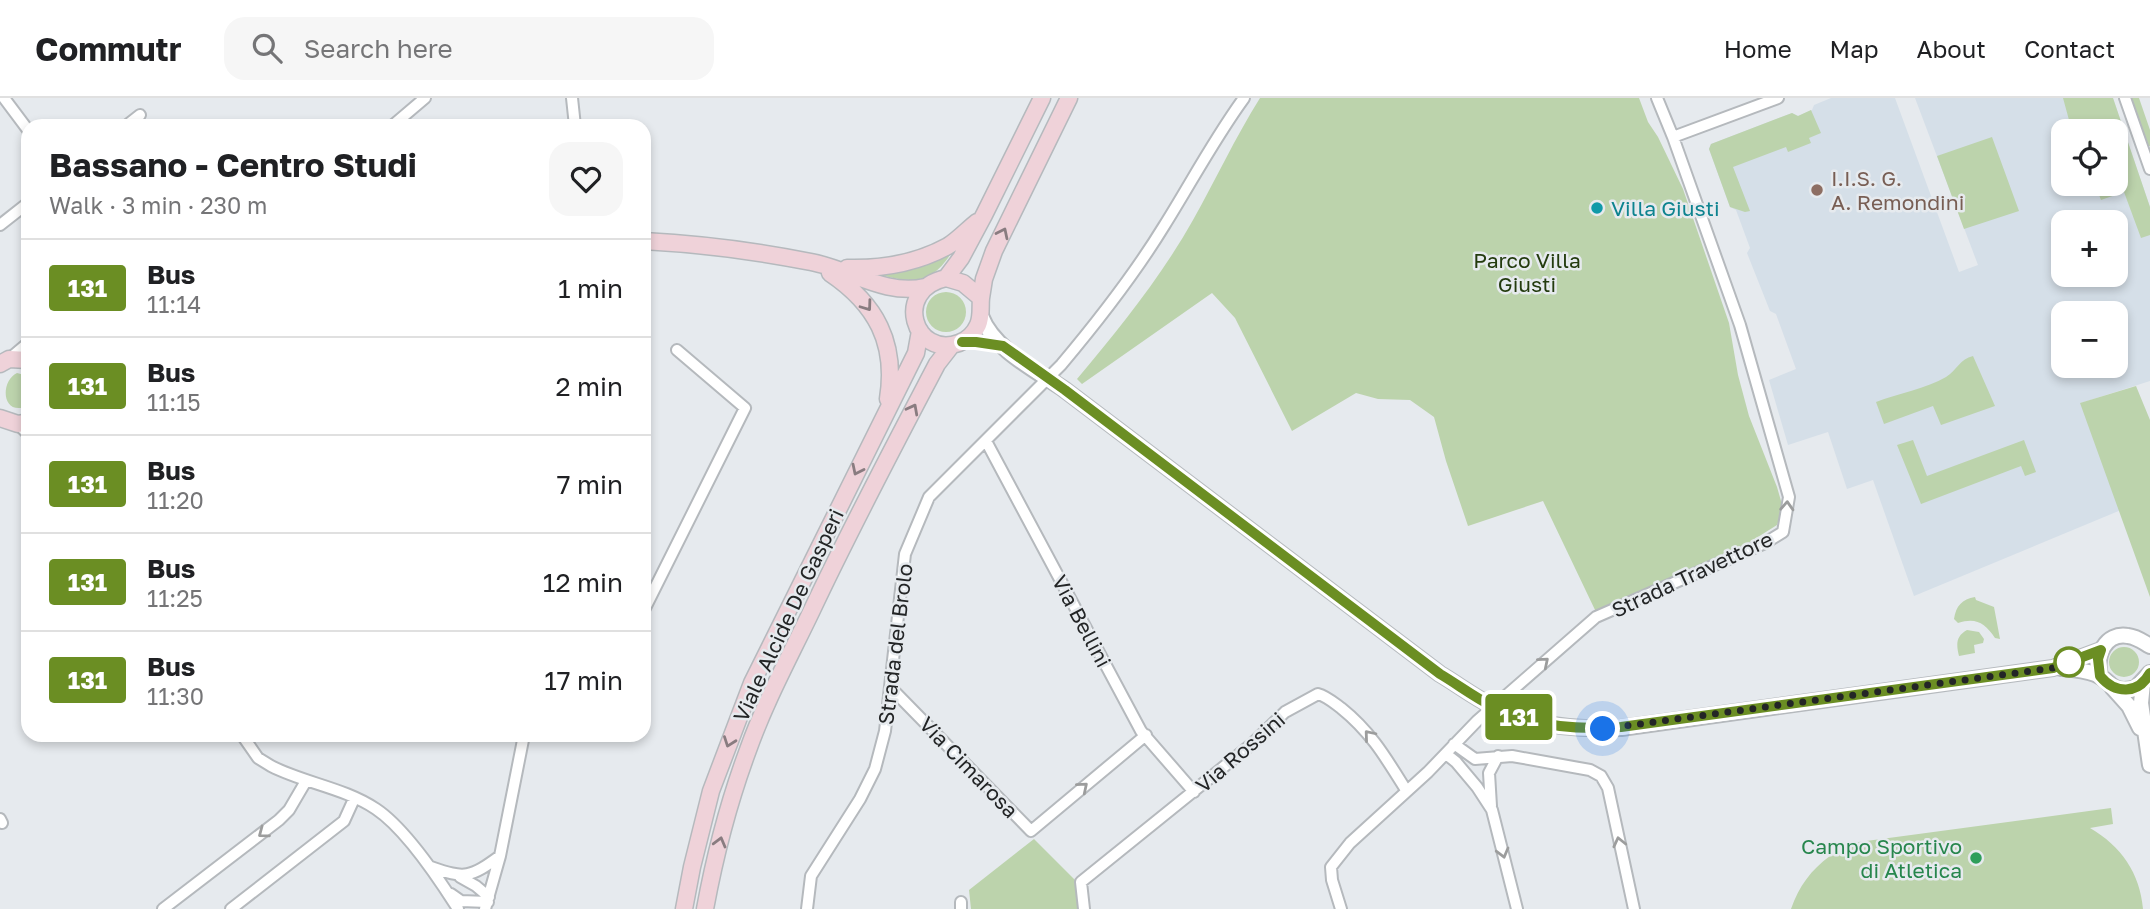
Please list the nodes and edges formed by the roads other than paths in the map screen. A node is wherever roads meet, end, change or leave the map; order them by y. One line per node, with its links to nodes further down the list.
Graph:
1 (4, 98): 14 (street)
2 (425, 98): 12 (street)
3 (572, 98): 13 (street)
4 (1042, 98): 18 (main road)
5 (1069, 98): 26 (main road, one-way to 5)
6 (1244, 98): 35 (street, Strada del Brolo)
7 (1657, 98): 15 (street, Strada Travettore)
8 (1778, 98): 15 (street)
9 (2125, 98): 16 (street)
10 (140, 115): 11 (street)
11 (135, 119)
12 (400, 119)
13 (574, 119)
14 (21, 121)
15 (1673, 137): 46 (street, Strada Travettore, one-way to 15)
16 (2150, 169)
17 (21, 208): 19 (street)
18 (984, 215): 22 (main road); 23 (main road)
19 (0, 225)
20 (651, 242): 21 (main road)
21 (815, 262): 22 (main road); 36 (main road, one-way to 36)
22 (835, 268): 24 (main road)
23 (946, 278): 25 (main road); 26 (main road)
24 (880, 284): 25 (main road); 28 (main road)
25 (925, 286): 28 (main road, Viale Alcide De Gasperi)
26 (981, 298): 27 (main road)
27 (981, 316): 29 (main road, Viale Alcide De Gasperi); 30 (street)
28 (917, 324): 29 (main road); 36 (main road, Viale Alcide De Gasperi)
29 (956, 344): 30 (street); 69 (main road, Viale Alcide De Gasperi, one-way to 29)
30 (1003, 346): 35 (street)
31 (21, 348): 34 (street)
32 (677, 350): 38 (street)
33 (21, 360): 34 (main road)
34 (3, 361)
35 (1048, 378): 37 (street, Strada del Brolo); 46 (street)
36 (887, 409): 68 (main road, Viale Alcide De Gasperi, one-way to 68)
37 (985, 441): 44 (street, Strada del Brolo); 47 (street, Via Bellini)
38 (651, 596)
39 (2148, 647): 40 (street)
40 (2101, 650): 41 (street); 42 (street)
41 (2053, 668): 42 (street); 46 (street)
42 (2100, 676): 45 (street)
43 (2146, 678): 45 (street); 48 (street)
44 (890, 687): 47 (street, Via Cimarosa, one-way to 47); 70 (street, Strada del Brolo)
45 (2112, 687): 48 (street)
46 (1492, 706): 51 (street, Strada Travettore)
47 (1146, 735): 57 (street, Via Bellini)
48 (2146, 738): 54 (street)
49 (247, 742): 55 (street)
50 (523, 742): 60 (street)
51 (1454, 744): 52 (street, Strada Travettore); 53 (street)
52 (1446, 754): 56 (street, Strada Travettore); 59 (street)
53 (1498, 756): 59 (street); 74 (street, one-way to 53)
54 (2150, 765)
55 (306, 781): 58 (street); 65 (street, one-way to 65)
56 (1406, 790): 57 (street, Via Rossini, one-way to 57); 72 (street, Strada Travettore)
57 (1194, 792): 71 (street, Via Rossini)
58 (354, 799): 61 (street); 66 (street)
59 (1492, 810): 73 (street, one-way to 73)
60 (500, 856): 62 (street); 64 (street)
61 (430, 867): 62 (street); 63 (street)
62 (456, 876): 64 (street)
63 (448, 892): 64 (street); 67 (street)
64 (487, 903)
65 (163, 909)
66 (231, 909)
67 (458, 909)
68 (684, 909)
69 (705, 909)
70 (807, 909)
71 (1084, 909)
72 (1341, 909)
73 (1517, 909)
74 (1634, 909)

